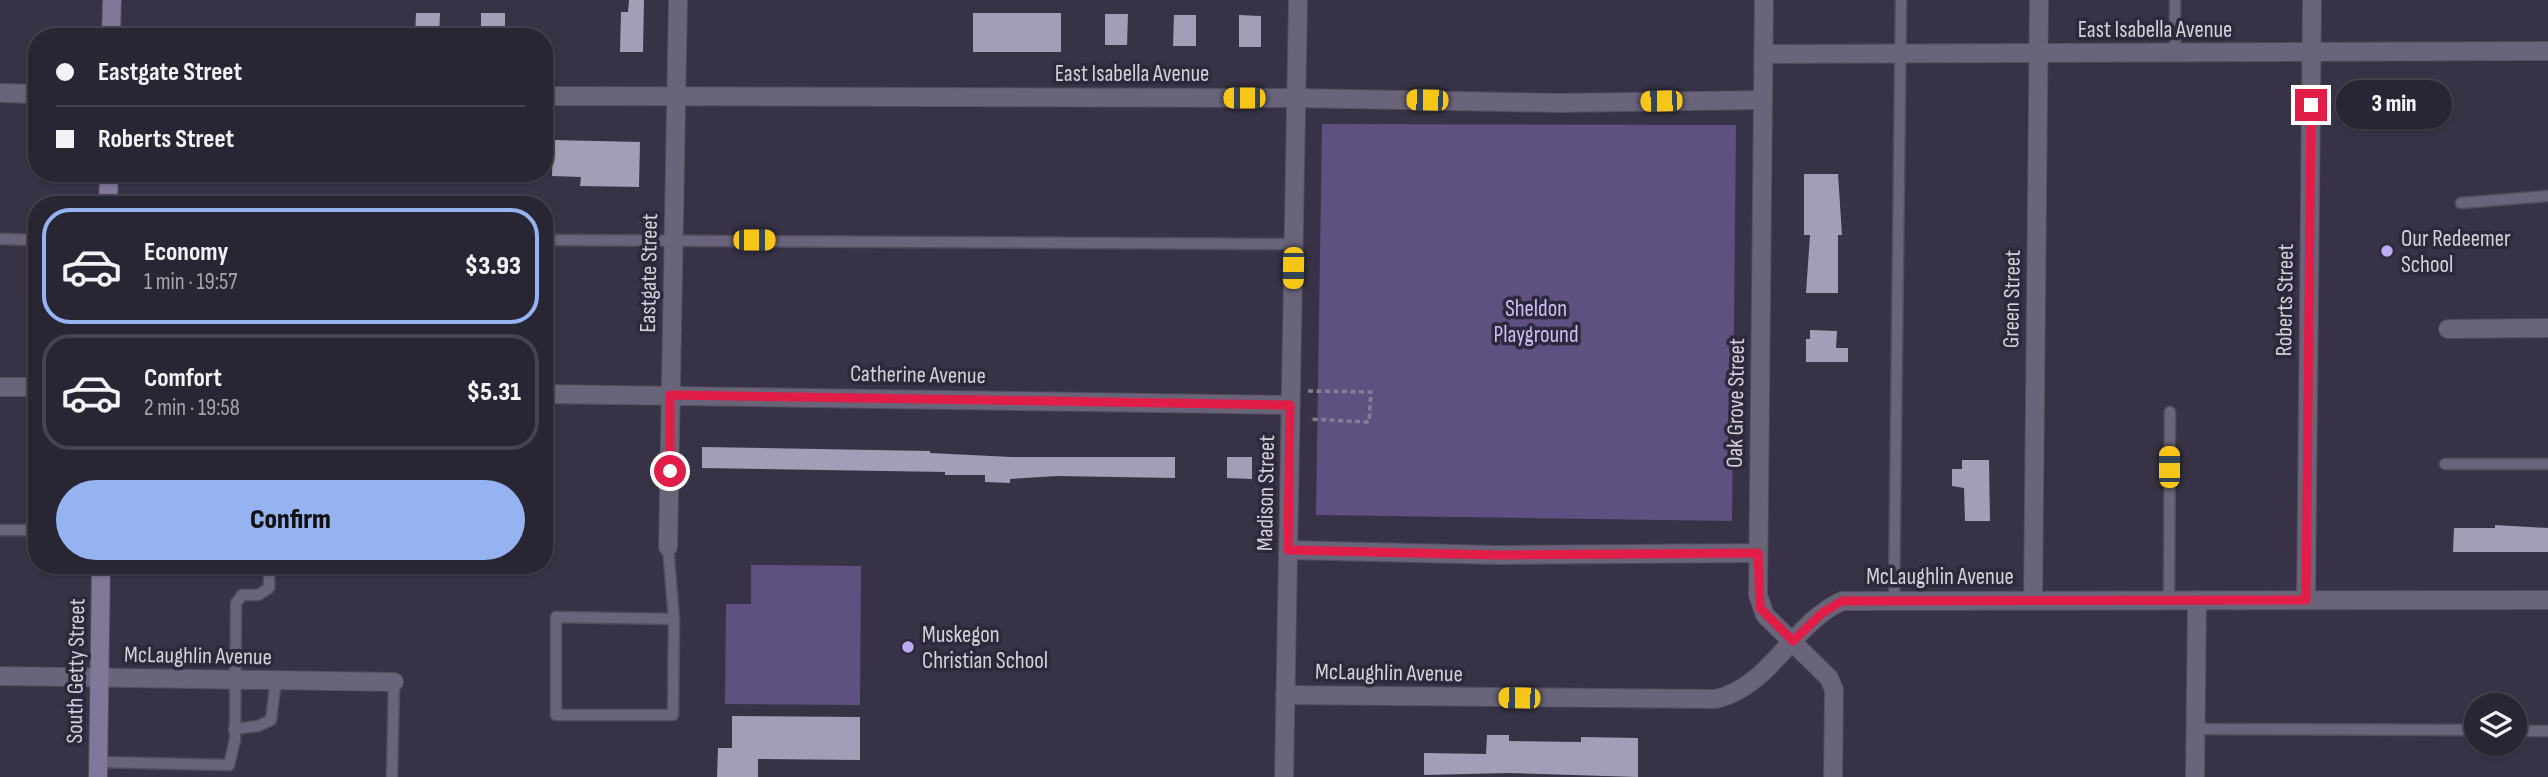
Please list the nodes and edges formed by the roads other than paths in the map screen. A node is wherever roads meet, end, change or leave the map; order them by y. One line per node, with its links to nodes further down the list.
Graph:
1 (112, 0): 9 (main road)
2 (678, 0): 19 (street, Eastgate Street)
3 (1297, 0): 20 (street, Madison Street)
4 (1764, 0): 12 (street, Oak Grove Street)
5 (1902, 0): 13 (lane)
6 (2039, 0): 11 (street, Green Street)
7 (2175, 0): 14 (lane)
8 (2312, 0): 15 (street, Roberts Street)
9 (111, 28)
10 (2548, 51): 15 (street, East Isabella Avenue)
11 (2039, 53): 13 (street, East Isabella Avenue); 14 (street, East Isabella Avenue); 46 (street, Green Street)
12 (1763, 54): 13 (street, East Isabella Avenue); 21 (street, Oak Grove Street)
13 (1900, 54): 47 (lane)
14 (2175, 54): 15 (street, East Isabella Avenue)
15 (2311, 54): 50 (street, Roberts Street)
16 (0, 93): 17 (street)
17 (28, 94)
18 (553, 96): 19 (street, East Isabella Avenue)
19 (675, 96): 20 (street, East Isabella Avenue); 27 (street, Eastgate Street)
20 (1296, 98): 21 (street, East Isabella Avenue); 28 (street, Madison Street)
21 (1762, 100): 43 (street, Oak Grove Street)
22 (2548, 196): 23 (lane)
23 (2461, 203)
24 (0, 239): 25 (lane)
25 (28, 240)
26 (553, 240): 27 (lane)
27 (673, 240): 28 (lane); 34 (street, Eastgate Street)
28 (1293, 244): 35 (street, Madison Street)
29 (2548, 328): 30 (street)
30 (2448, 329)
31 (0, 387): 32 (street)
32 (28, 387)
33 (553, 394): 34 (street, Catherine Avenue)
34 (670, 395): 35 (street, Catherine Avenue); 41 (street, Eastgate Street)
35 (1290, 397): 42 (street, Madison Street)
36 (2170, 412): 48 (lane)
37 (2445, 464): 38 (lane)
38 (2548, 464)
39 (0, 530): 40 (lane)
40 (28, 530)
41 (668, 547): 52 (lane)
42 (1288, 550): 43 (street); 59 (street, Madison Street)
43 (1758, 553): 53 (street, Oak Grove Street)
44 (101, 574): 55 (main road, South Getty Street)
45 (269, 574): 56 (lane)
46 (2033, 599): 47 (street, McLaughlin Avenue); 48 (street, McLaughlin Avenue)
47 (1894, 600): 53 (street, McLaughlin Avenue)
48 (2169, 600): 49 (street, McLaughlin Avenue)
49 (2197, 600): 50 (street, McLaughlin Avenue); 61 (street)
50 (2306, 600): 51 (street, McLaughlin Avenue)
51 (2548, 600)
52 (674, 619): 52 (lane)
53 (1793, 641): 59 (street, McLaughlin Avenue); 70 (street, Oak Grove Street)
54 (0, 676): 55 (street, McLaughlin Avenue)
55 (99, 678): 56 (street, McLaughlin Avenue); 66 (main road, South Getty Street)
56 (235, 680): 57 (street, McLaughlin Avenue); 60 (lane)
57 (276, 680): 58 (street, McLaughlin Avenue); 60 (lane)
58 (394, 682): 68 (lane)
59 (1285, 695): 69 (street, Madison Street)
60 (234, 729): 65 (lane)
61 (2196, 729): 62 (lane); 71 (street)
62 (2464, 730)
63 (2527, 731): 64 (lane)
64 (2548, 731)
65 (159, 764): 66 (lane); 67 (lane)
66 (98, 770)
67 (160, 777)
68 (392, 777)
69 (1284, 777)
70 (1833, 777)
71 (2195, 777)

